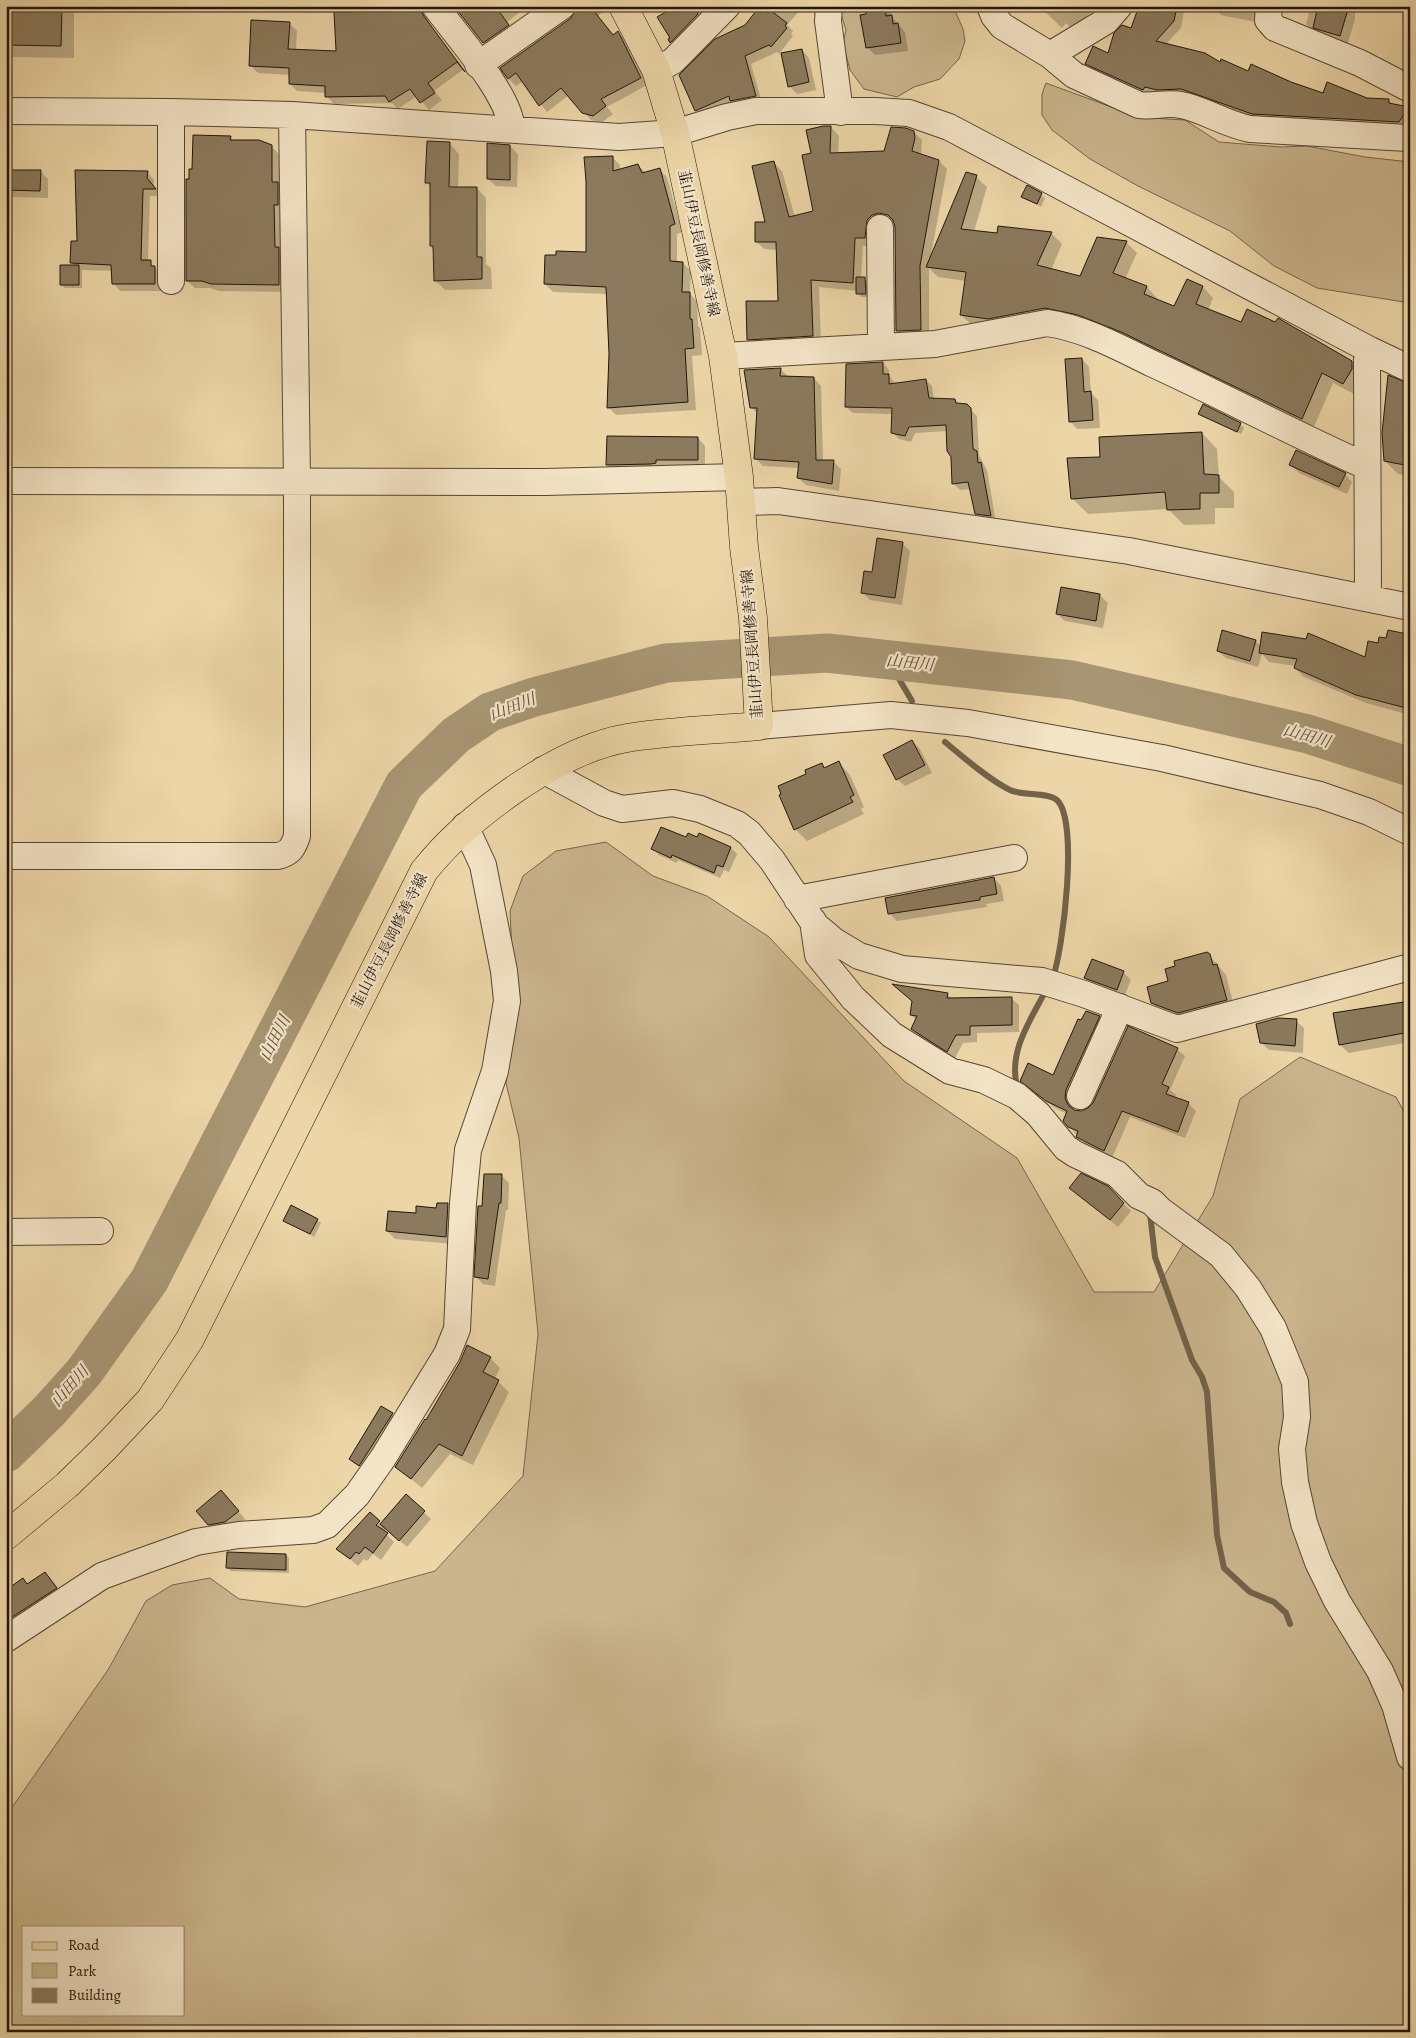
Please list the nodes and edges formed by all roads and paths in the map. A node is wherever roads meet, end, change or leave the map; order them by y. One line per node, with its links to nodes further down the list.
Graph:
1 (436, 6): 10 (street)
2 (562, 6): 10 (street)
3 (623, 6): 11 (main road, 韮山伊豆長岡修善寺線)
4 (727, 6): 11 (street)
5 (829, 6): 15 (street)
6 (990, 6): 9 (street)
7 (1119, 6): 9 (street)
8 (1269, 6): 12 (street)
9 (1050, 55): 19 (street)
10 (478, 64): 17 (street)
11 (656, 70): 18 (main road, 韮山伊豆長岡修善寺線)
12 (1410, 89)
13 (6, 111): 14 (street)
14 (171, 112): 16 (street); 21 (street)
15 (840, 112): 18 (street); 23 (street)
16 (292, 115): 17 (street); 27 (street)
17 (512, 129): 18 (street)
18 (675, 133): 24 (main road, 韮山伊豆長岡修善寺線)
19 (1410, 136)
20 (880, 228): 22 (street)
21 (171, 281)
22 (881, 346): 24 (street); 26 (street)
23 (1370, 350): 25 (street); 26 (street)
24 (723, 356): 29 (main road, 韮山伊豆長岡修善寺線)
25 (1410, 369)
26 (1366, 466): 30 (street)
27 (298, 480): 28 (street); 29 (street); 36 (street)
28 (6, 481)
29 (740, 489): 30 (street); 32 (main road, 韮山伊豆長岡修善寺線)
30 (1368, 598): 31 (street)
31 (1410, 607)
32 (758, 717): 33 (main road, 韮山伊豆長岡修善寺線); 35 (street)
33 (542, 770): 34 (main road, 韮山伊豆長岡修善寺線); 38 (street)
34 (465, 826): 45 (main road, 韮山伊豆長岡修善寺線); 46 (street)
35 (1410, 832)
36 (6, 856)
37 (1014, 858): 38 (street)
38 (797, 899): 39 (street)
39 (813, 921): 41 (street); 47 (street)
40 (1410, 967): 41 (street)
41 (1120, 1007): 42 (street)
42 (1080, 1096)
43 (100, 1231): 44 (street)
44 (6, 1232)
45 (6, 1536)
46 (6, 1639)
47 (1410, 1757)

